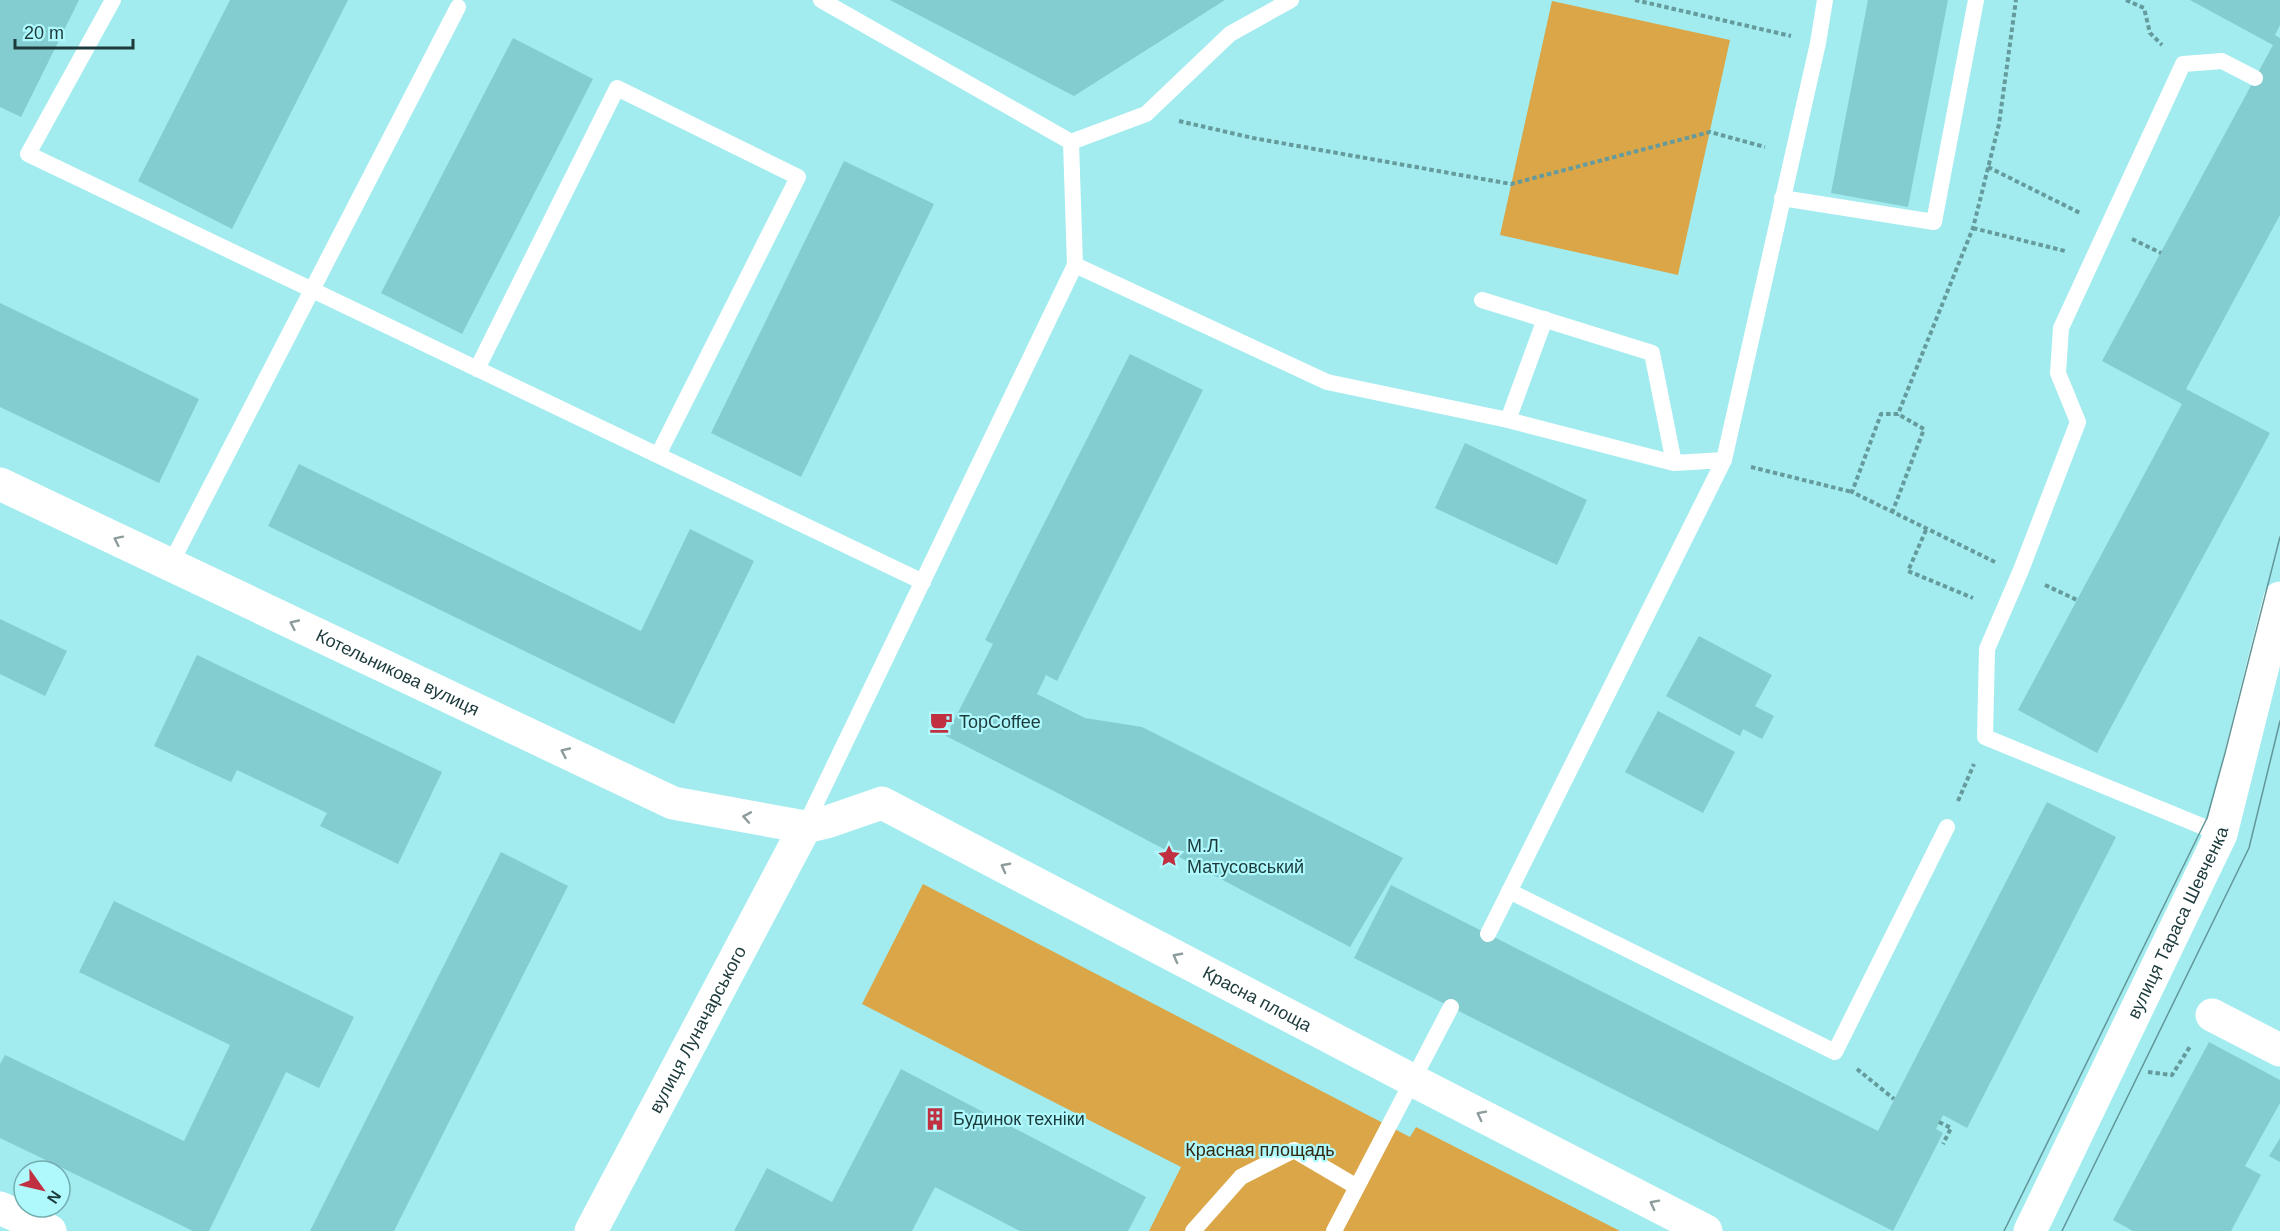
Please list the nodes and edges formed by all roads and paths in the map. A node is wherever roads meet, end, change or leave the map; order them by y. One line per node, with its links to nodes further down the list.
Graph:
1 (113, 0): 24 (lane)
2 (821, 0): 14 (lane)
3 (1291, 0): 13 (lane)
4 (1635, 0): 10 (path)
5 (1825, 0): 10 (lane)
6 (1976, 0): 17 (lane)
7 (2016, 0): 16 (path)
8 (2126, 0): 11 (path)
9 (458, 7): 24 (lane)
10 (1818, 43): 15 (lane)
11 (2183, 64): 12 (lane); 22 (lane)
12 (2255, 78)
13 (1146, 114): 14 (lane); 15 (path)
14 (1071, 142): 23 (lane)
15 (1792, 155): 17 (lane)
16 (1988, 167): 18 (path); 19 (path)
17 (1782, 198): 31 (lane)
18 (2090, 218)
19 (1973, 228): 22 (path); 28 (path)
20 (2130, 238): 21 (path)
21 (2161, 253)
22 (2094, 258): 40 (lane)
23 (1075, 265): 29 (lane); 37 (lane)
24 (312, 290): 27 (lane); 36 (lane)
25 (1482, 300): 26 (lane)
26 (1545, 319): 29 (lane); 32 (lane)
27 (477, 369): 30 (lane); 30 (lane)
28 (1898, 414): 34 (path); 35 (path)
29 (1508, 420): 32 (lane)
30 (658, 455): 37 (lane)
31 (1724, 460): 32 (lane); 34 (path); 44 (lane)
32 (1674, 463)
33 (0, 484): 36 (street, Котельникова вулиця, one-way to 33)
34 (1852, 492): 35 (path)
35 (1892, 513): 38 (path)
36 (170, 565): 41 (street, Котельникова вулиця, one-way to 36)
37 (923, 582): 41 (lane)
38 (1973, 597)
39 (2280, 598): 43 (street, вулиця Тараса Шевченка)
40 (1985, 737): 42 (path); 43 (lane)
41 (805, 827): 50 (street, Красна площа, one-way to 41); 57 (street, вулиця Луначарського)
42 (1947, 827): 49 (lane)
43 (2221, 834): 61 (street, вулиця Тараса Шевченка)
44 (1509, 891): 45 (lane); 49 (lane)
45 (1488, 933)
46 (1451, 1007): 50 (lane)
47 (2212, 1015): 48 (street)
48 (2280, 1050)
49 (1835, 1052): 51 (path)
50 (1414, 1081): 54 (lane); 60 (street, Красна площа, one-way to 50)
51 (1894, 1099)
52 (1939, 1122): 53 (path)
53 (1942, 1144)
54 (1357, 1187): 58 (lane); 59 (lane)
55 (0, 1208): 56 (street)
56 (50, 1231)
57 (591, 1231)
58 (1193, 1231)
59 (1334, 1231)
60 (1706, 1231)
61 (2030, 1231)

